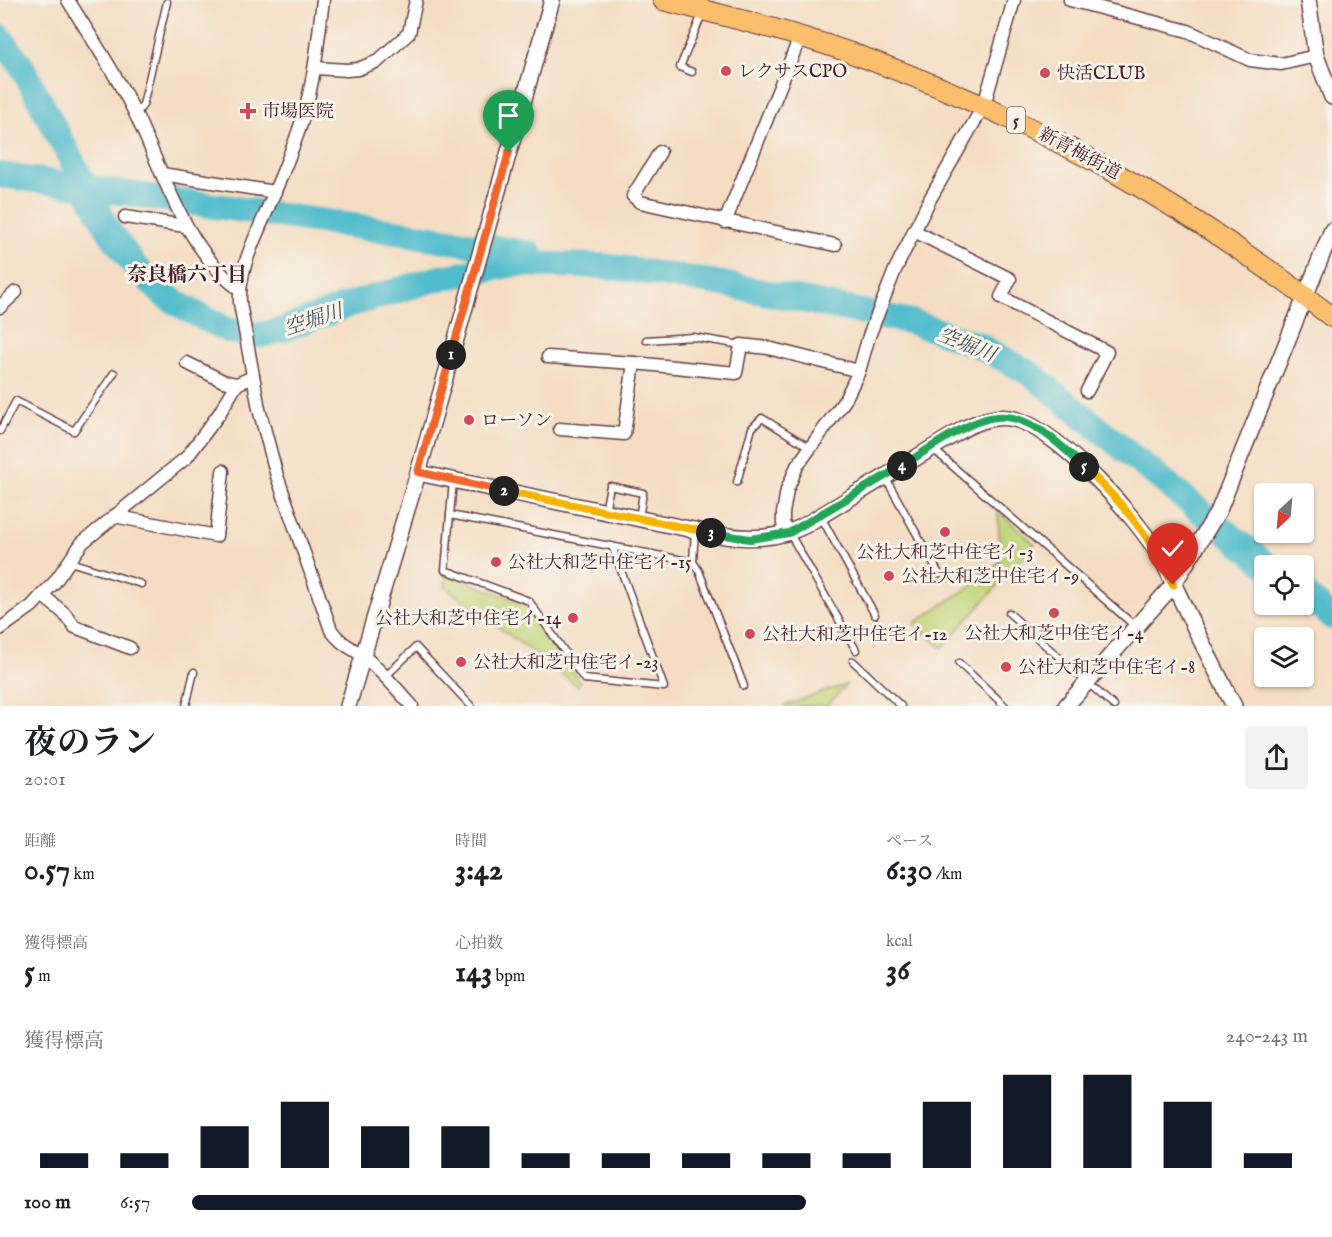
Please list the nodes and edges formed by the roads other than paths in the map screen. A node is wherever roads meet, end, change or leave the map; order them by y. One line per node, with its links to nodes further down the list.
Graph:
1 (68, 0): 17 (street)
2 (323, 0): 13 (street)
3 (416, 0): 13 (street)
4 (552, 0): 47 (street)
5 (663, 0): 10 (main road, 新青梅街道 / 5)
6 (1014, 0): 16 (street)
7 (1070, 0): 12 (street)
8 (1308, 0): 12 (street)
9 (167, 2): 17 (lane)
10 (712, 10): 11 (main road, 新青梅街道 / 5); 14 (lane)
11 (800, 37): 16 (main road, 新青梅街道 / 5); 22 (street)
12 (1316, 56): 15 (street)
13 (315, 68): 20 (street)
14 (692, 72)
15 (1332, 98)
16 (984, 105): 24 (street); 29 (main road, 新青梅街道 / 5)
17 (136, 115): 19 (street)
18 (660, 152): 22 (street)
19 (163, 176): 20 (street); 23 (street)
20 (274, 192): 27 (street)
21 (125, 217): 23 (street)
22 (725, 222): 26 (street)
23 (184, 223): 27 (street)
24 (914, 231): 37 (street); 41 (street)
25 (1332, 231): 29 (street)
26 (834, 245)
27 (240, 290): 39 (street)
28 (16, 292): 30 (street)
29 (1306, 297): 31 (main road, 新青梅街道 / 5); 63 (street)
30 (0, 306)
31 (1332, 317)
32 (646, 340): 33 (lane)
33 (741, 345): 36 (street); 37 (street)
34 (548, 357): 36 (street)
35 (187, 363): 40 (street)
36 (634, 363): 42 (street)
37 (858, 371): 44 (street)
38 (114, 373): 43 (lane)
39 (253, 377): 40 (street); 71 (street)
40 (235, 387): 53 (street)
41 (1087, 391)
42 (560, 429)
43 (0, 431)
44 (809, 447): 50 (lane); 57 (street)
45 (932, 448): 48 (street); 63 (street); 67 (lane)
46 (224, 471): 53 (street)
47 (418, 472): 49 (street); 71 (street)
48 (885, 477): 54 (street); 61 (lane)
49 (453, 481): 51 (street); 52 (lane)
50 (737, 482)
51 (605, 511): 55 (street); 55 (lane)
52 (450, 515): 58 (lane); 58 (lane)
53 (114, 516): 59 (street)
54 (821, 516): 57 (street); 66 (lane)
55 (639, 518): 56 (street)
56 (696, 530): 57 (street); 60 (lane)
57 (789, 533): 70 (lane)
58 (612, 546): 60 (lane)
59 (68, 561): 62 (lane); 64 (street)
60 (693, 562): 77 (lane)
61 (939, 574)
62 (141, 584)
63 (1173, 585): 67 (street); 78 (street)
64 (42, 595): 68 (street); 69 (street)
65 (1010, 613): 76 (lane)
66 (875, 615)
67 (1136, 628): 76 (street)
68 (0, 629)
69 (130, 648)
70 (856, 650)
71 (363, 656): 75 (street); 80 (street)
72 (853, 661): 83 (lane)
73 (959, 663): 84 (lane)
74 (194, 672): 79 (lane)
75 (385, 677): 81 (street); 82 (lane)
76 (1087, 682): 85 (street); 86 (lane)
77 (744, 686)
78 (1233, 705)
79 (186, 706)
80 (348, 706)
81 (412, 706)
82 (471, 706)
83 (901, 706)
84 (1005, 706)
85 (1066, 706)
86 (1114, 706)

